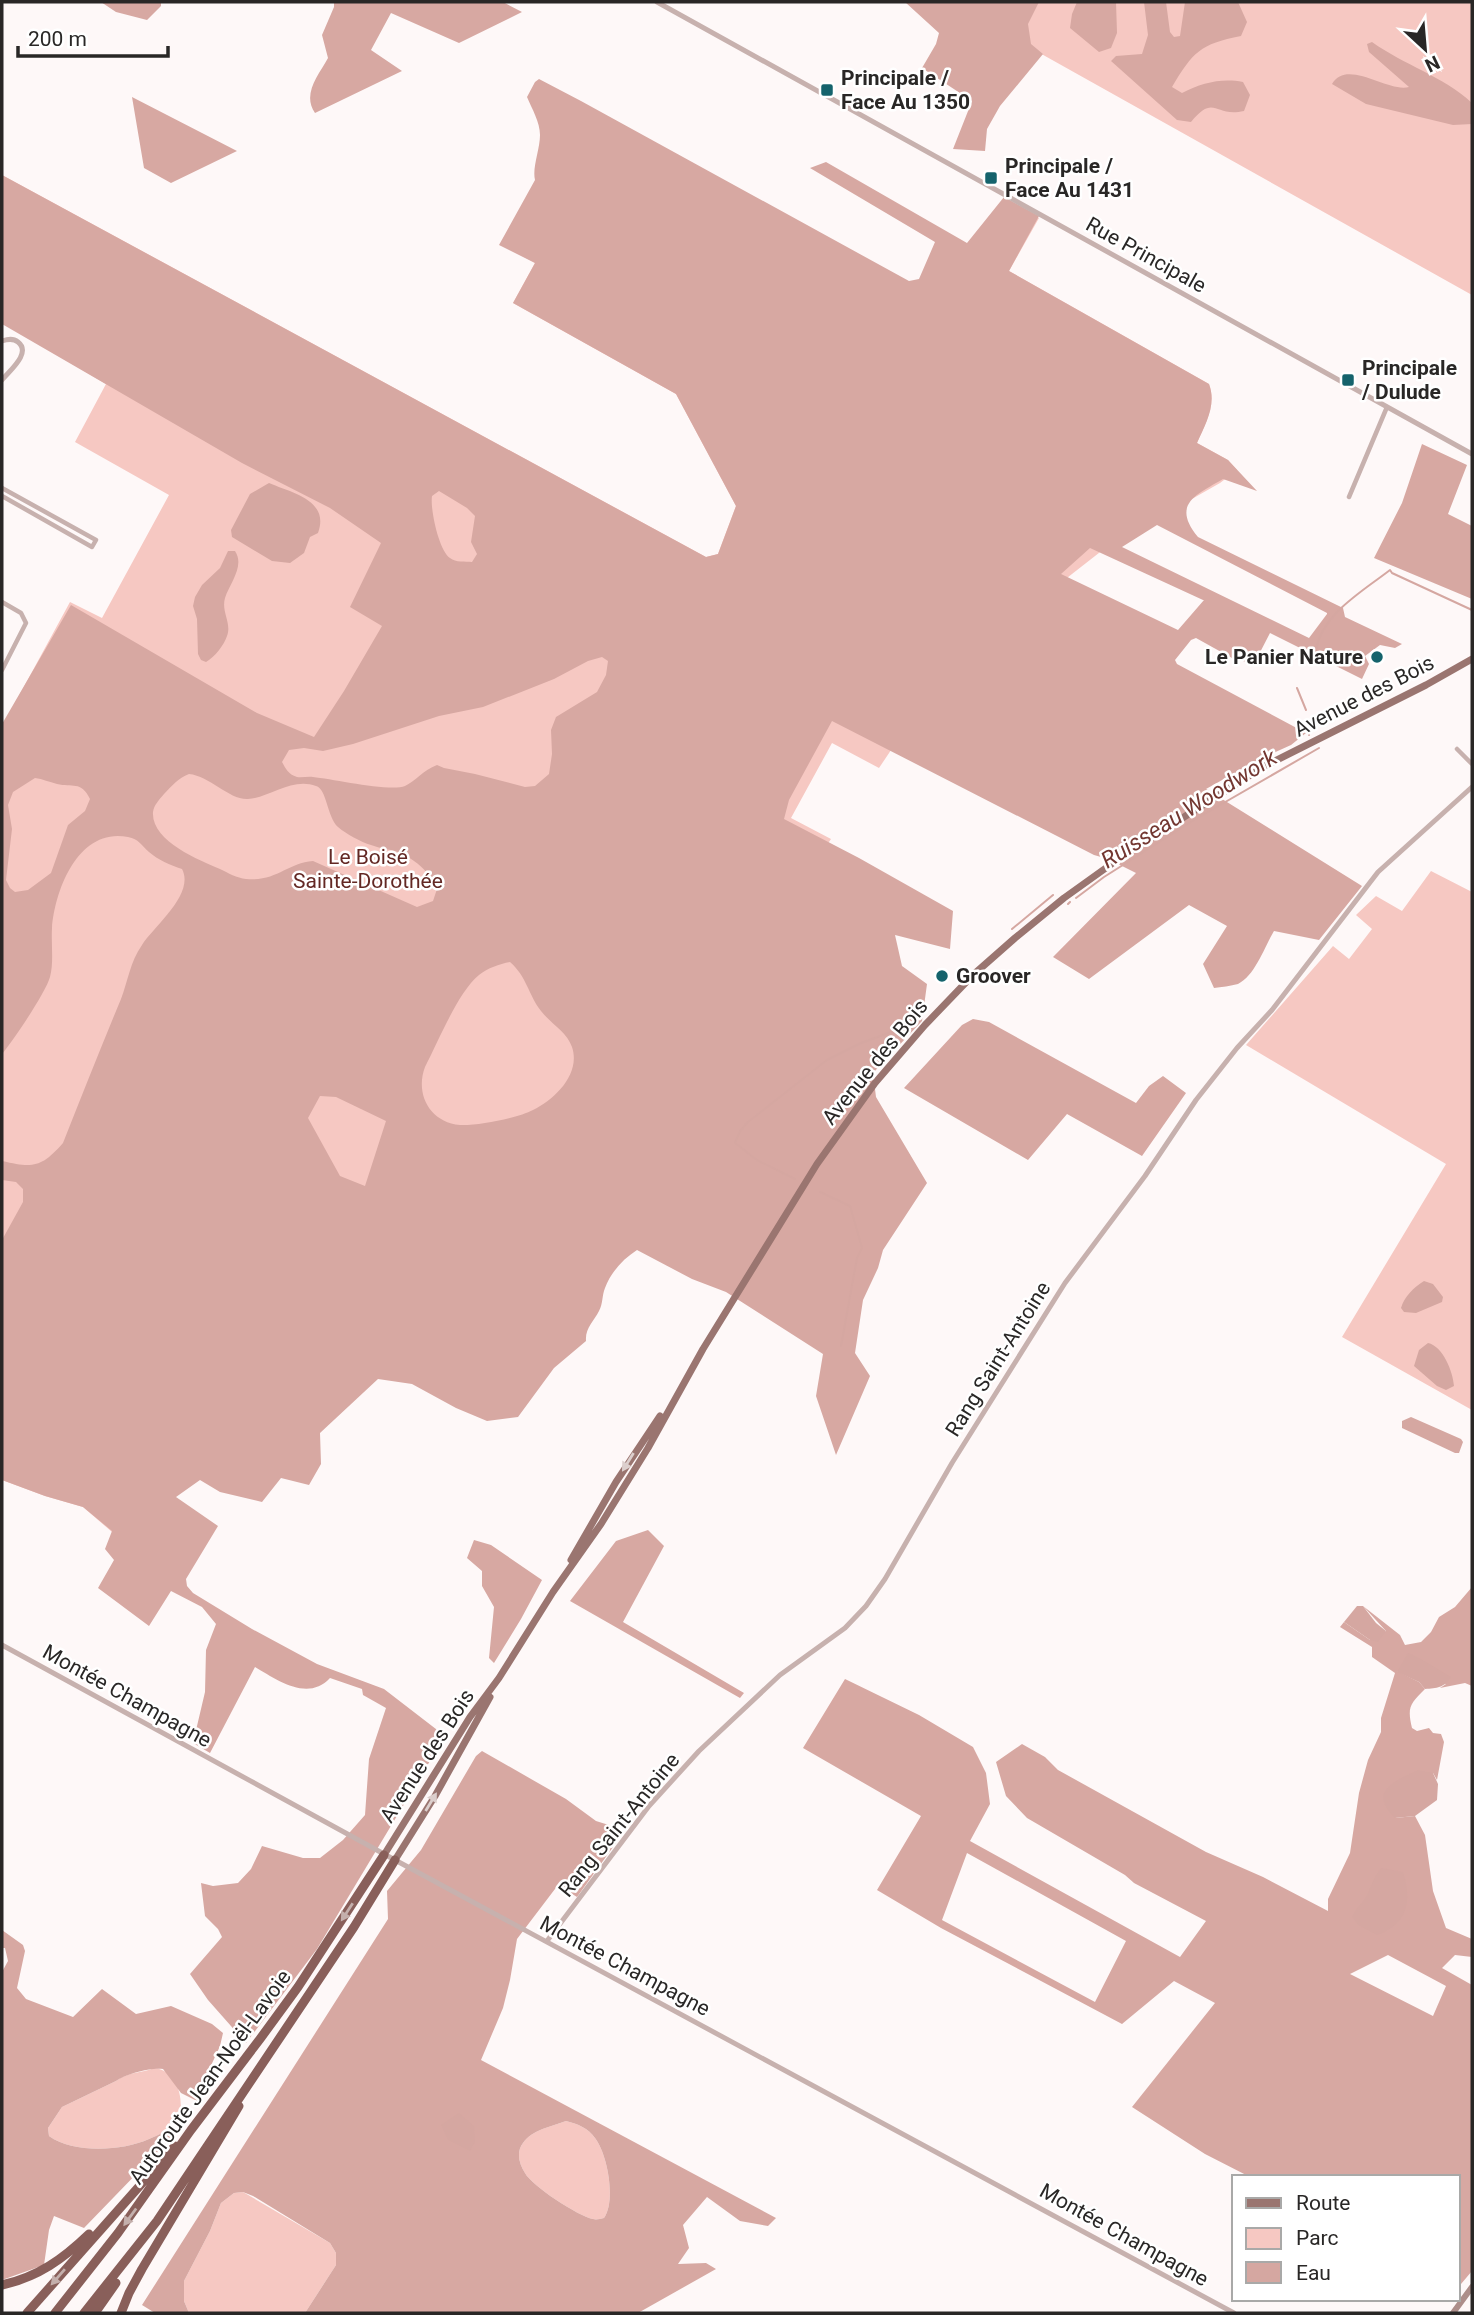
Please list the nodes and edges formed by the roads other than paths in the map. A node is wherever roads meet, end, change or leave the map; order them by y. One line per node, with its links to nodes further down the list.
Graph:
1 (657, 2): 4 (street, Rue Principale)
2 (2, 341): 3 (street)
3 (2, 380)
4 (1387, 407): 5 (street, Rue Principale); 8 (street)
5 (1472, 454)
6 (2, 488): 7 (street)
7 (2, 496)
8 (1349, 497)
9 (2, 602): 11 (street)
10 (1472, 659): 16 (main road, Avenue des Bois)
11 (2, 670)
12 (1457, 749): 13 (street)
13 (1472, 764)
14 (1472, 787): 19 (street, Rang Saint-Antoine)
15 (2, 1645): 17 (street, Montée Champagne)
16 (499, 1678): 17 (main road, Avenue des Bois); 18 (main road, Avenue des Bois, one-way to 16)
17 (384, 1855): 18 (street, Montée Champagne); 21 (highway, Autoroute Jean-Noël-Lavoie, one-way to 21)
18 (395, 1860): 19 (street, Montée Champagne); 20 (highway, Autoroute Jean-Noël-Lavoie)
19 (547, 1941): 31 (street, Montée Champagne)
20 (271, 2050): 23 (highway, Autoroute Jean-Noël-Lavoie); 30 (highway)
21 (191, 2130): 22 (highway); 27 (highway, Autoroute Jean-Noël-Lavoie, one-way to 27)
22 (119, 2207): 24 (highway); 26 (highway, one-way to 26)
23 (148, 2234): 28 (highway, Autoroute Jean-Noël-Lavoie); 29 (highway)
24 (2, 2285)
25 (1472, 2287): 32 (main road)
26 (27, 2313)
27 (55, 2313)
28 (84, 2313)
29 (95, 2313)
30 (121, 2313)
31 (1234, 2313)
32 (1453, 2313)

